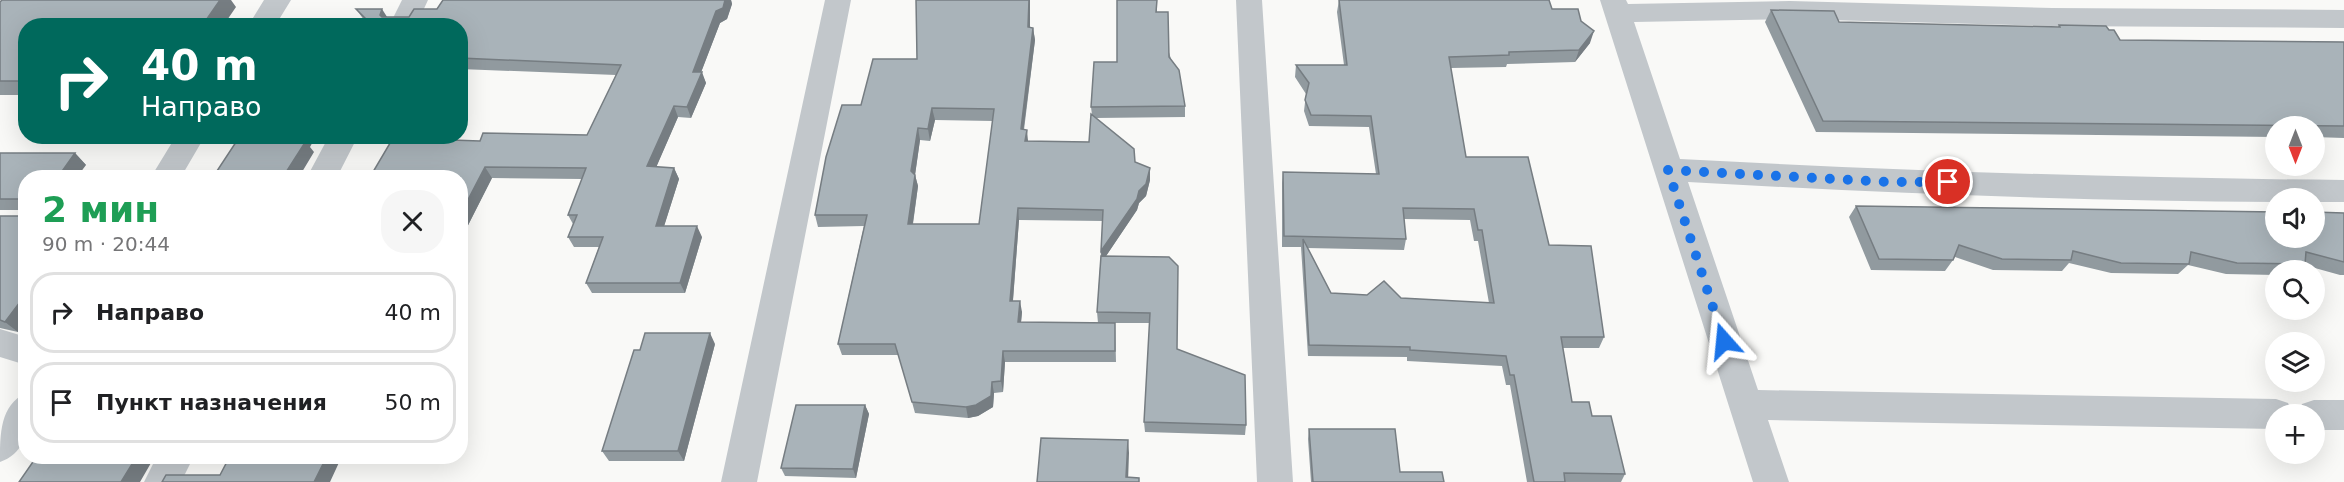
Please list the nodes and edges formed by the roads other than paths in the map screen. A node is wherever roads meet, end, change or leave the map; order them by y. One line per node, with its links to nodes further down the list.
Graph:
1 (278, 0): 6 (street)
2 (415, 0): 7 (street)
3 (838, 0): 25 (street)
4 (1249, 0): 26 (street)
5 (1615, 6): 8 (street); 13 (street)
6 (266, 18)
7 (406, 18)
8 (2344, 19)
9 (186, 144): 11 (street)
10 (340, 144): 12 (street)
11 (170, 170)
12 (326, 170)
13 (1668, 170): 14 (street); 17 (street)
14 (2344, 191)
15 (0, 343): 16 (street)
16 (18, 349)
17 (1745, 405): 18 (street); 27 (street)
18 (2265, 414)
19 (2325, 415): 20 (street)
20 (2344, 415)
21 (18, 420): 22 (street)
22 (0, 446)
23 (172, 464): 24 (street)
24 (162, 482)
25 (739, 482)
26 (1275, 482)
27 (1771, 482)

